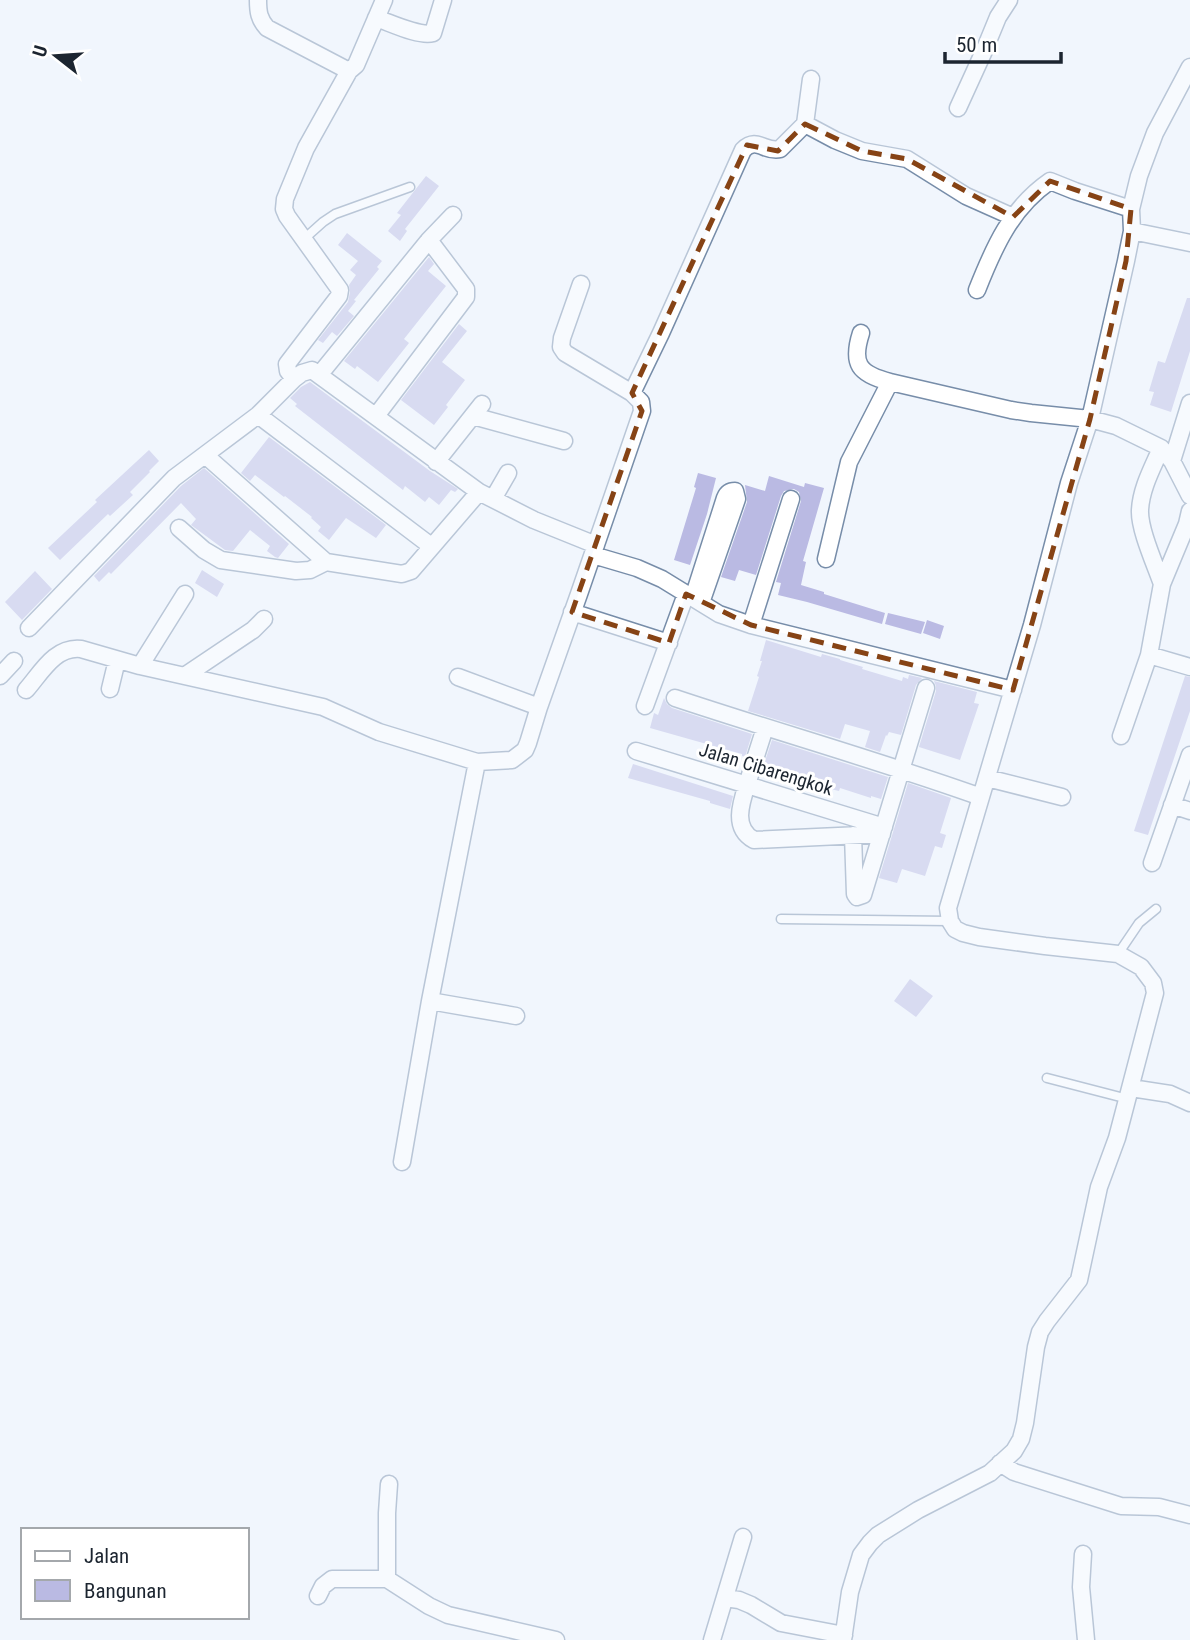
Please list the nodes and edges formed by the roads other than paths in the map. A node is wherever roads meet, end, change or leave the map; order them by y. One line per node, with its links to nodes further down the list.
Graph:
1 (258, 0): 7 (street)
2 (384, 0): 5 (street)
3 (443, 0): 5 (street)
4 (1009, 0): 9 (street)
5 (376, 18): 7 (street)
6 (1190, 67): 12 (street)
7 (349, 71): 16 (street)
8 (811, 79): 10 (street)
9 (958, 108)
10 (805, 124): 14 (street); 25 (street)
11 (410, 187): 16 (lane)
12 (1131, 209): 14 (street); 15 (street)
13 (453, 215): 17 (street)
14 (1013, 217): 20 (street)
15 (1132, 231): 18 (street); 29 (street)
16 (304, 239): 23 (street)
17 (429, 240): 22 (street); 28 (street)
18 (1190, 243)
19 (581, 284): 25 (street)
20 (977, 290)
21 (861, 332): 24 (street)
22 (320, 374): 23 (street); 28 (street)
23 (294, 379): 27 (street)
24 (890, 382): 29 (street); 43 (street)
25 (632, 393): 42 (street)
26 (1190, 403): 33 (street)
27 (258, 415): 32 (street); 41 (street)
28 (376, 416): 34 (street)
29 (1090, 419): 31 (street); 64 (street)
30 (564, 441): 34 (street)
31 (1161, 448): 33 (street); 45 (street)
32 (205, 455): 44 (street); 51 (street)
33 (1171, 461): 37 (street)
34 (436, 462): 36 (street)
35 (508, 473): 36 (street)
36 (486, 496): 41 (street); 42 (street)
37 (1190, 496)
38 (791, 499): 50 (street)
39 (1190, 511): 45 (street)
40 (179, 528): 44 (street)
41 (432, 546): 44 (street)
42 (594, 550): 47 (street); 48 (street)
43 (826, 559)
44 (326, 562)
45 (1162, 584): 53 (street)
46 (185, 594): 56 (street)
47 (694, 598): 47 (street); 50 (street); 52 (street)
48 (572, 612): 52 (street); 67 (street)
49 (264, 619): 58 (street)
50 (751, 625): 64 (street)
51 (29, 628)
52 (669, 643): 66 (street)
53 (1149, 655): 57 (street); 69 (street)
54 (117, 660): 56 (street); 62 (street); 63 (street)
55 (14, 661): 59 (street)
56 (140, 666): 58 (street)
57 (1190, 667)
58 (186, 675): 72 (street)
59 (0, 676)
60 (458, 677): 67 (street)
61 (926, 688): 73 (street)
62 (110, 689)
63 (26, 690)
64 (1013, 690): 74 (street)
65 (675, 698): 68 (street)
66 (645, 706)
67 (538, 707): 72 (street)
68 (765, 727): 73 (street); 75 (street)
69 (1121, 736)
70 (636, 751): 75 (street, Jalan Cibarengkok)
71 (1190, 755): 78 (street)
72 (477, 762): 87 (street)
73 (902, 769): 76 (street); 80 (street)
74 (987, 778): 76 (street); 77 (street)
75 (747, 786): 80 (street, Jalan Cibarengkok); 81 (street)
76 (981, 797): 85 (street)
77 (1062, 797)
78 (1172, 805): 79 (street); 82 (street)
79 (1190, 810)
80 (883, 831): 81 (street); 81 (street)
81 (853, 835)
82 (1152, 863)
83 (1156, 909): 86 (lane)
84 (781, 919): 85 (lane)
85 (950, 921): 86 (street)
86 (1118, 954): 90 (street)
87 (430, 1001): 88 (street); 92 (street)
88 (516, 1016)
89 (1047, 1078): 90 (lane)
90 (1129, 1094): 91 (street); 93 (street)
91 (1190, 1103)
92 (402, 1162)
93 (1000, 1463): 95 (street); 101 (street)
94 (390, 1484): 98 (street)
95 (1190, 1515)
96 (743, 1536): 100 (street)
97 (1083, 1554): 104 (street)
98 (387, 1579): 99 (street); 102 (street)
99 (318, 1596)
100 (725, 1598): 101 (street); 103 (street)
101 (844, 1637)
102 (556, 1640)
103 (712, 1640)
104 (1086, 1640)

